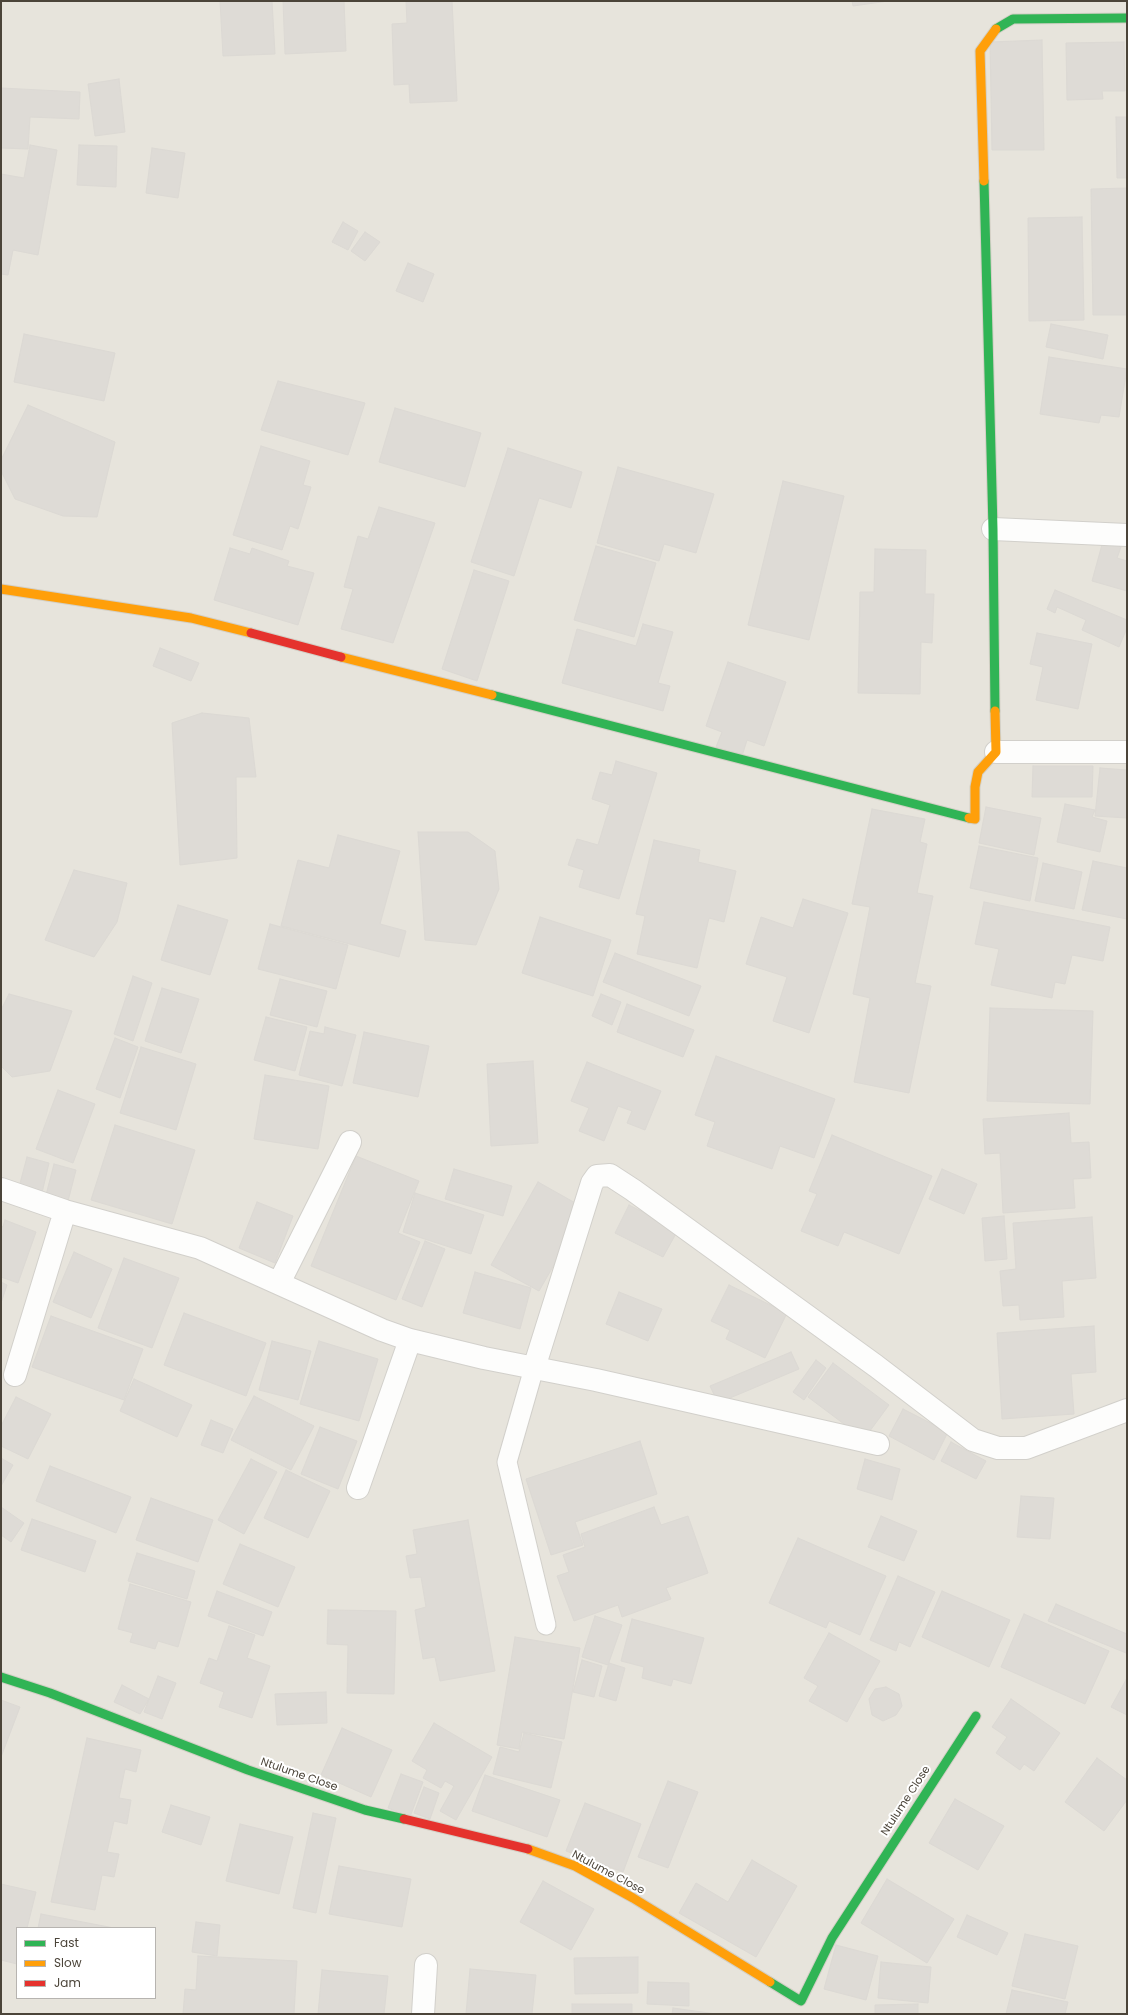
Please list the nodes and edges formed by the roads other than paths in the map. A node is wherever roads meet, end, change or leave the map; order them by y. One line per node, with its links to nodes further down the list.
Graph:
1 (1127, 18): 2 (street)
2 (993, 529): 3 (street); 5 (street)
3 (1127, 535)
4 (1, 589): 5 (street)
5 (996, 752): 6 (street)
6 (1127, 752)
7 (350, 1142): 10 (street)
8 (1, 1189): 9 (street)
9 (65, 1211): 10 (street); 13 (street)
10 (279, 1284): 11 (street)
11 (410, 1340): 12 (street); 16 (street)
12 (534, 1368): 14 (street); 15 (street); 17 (lane)
13 (15, 1375)
14 (1127, 1410)
15 (878, 1444)
16 (358, 1488)
17 (546, 1625)
18 (1, 1677): 19 (street, Ntulume Close)
19 (976, 1716)
20 (426, 1965): 21 (street)
21 (423, 2014)

